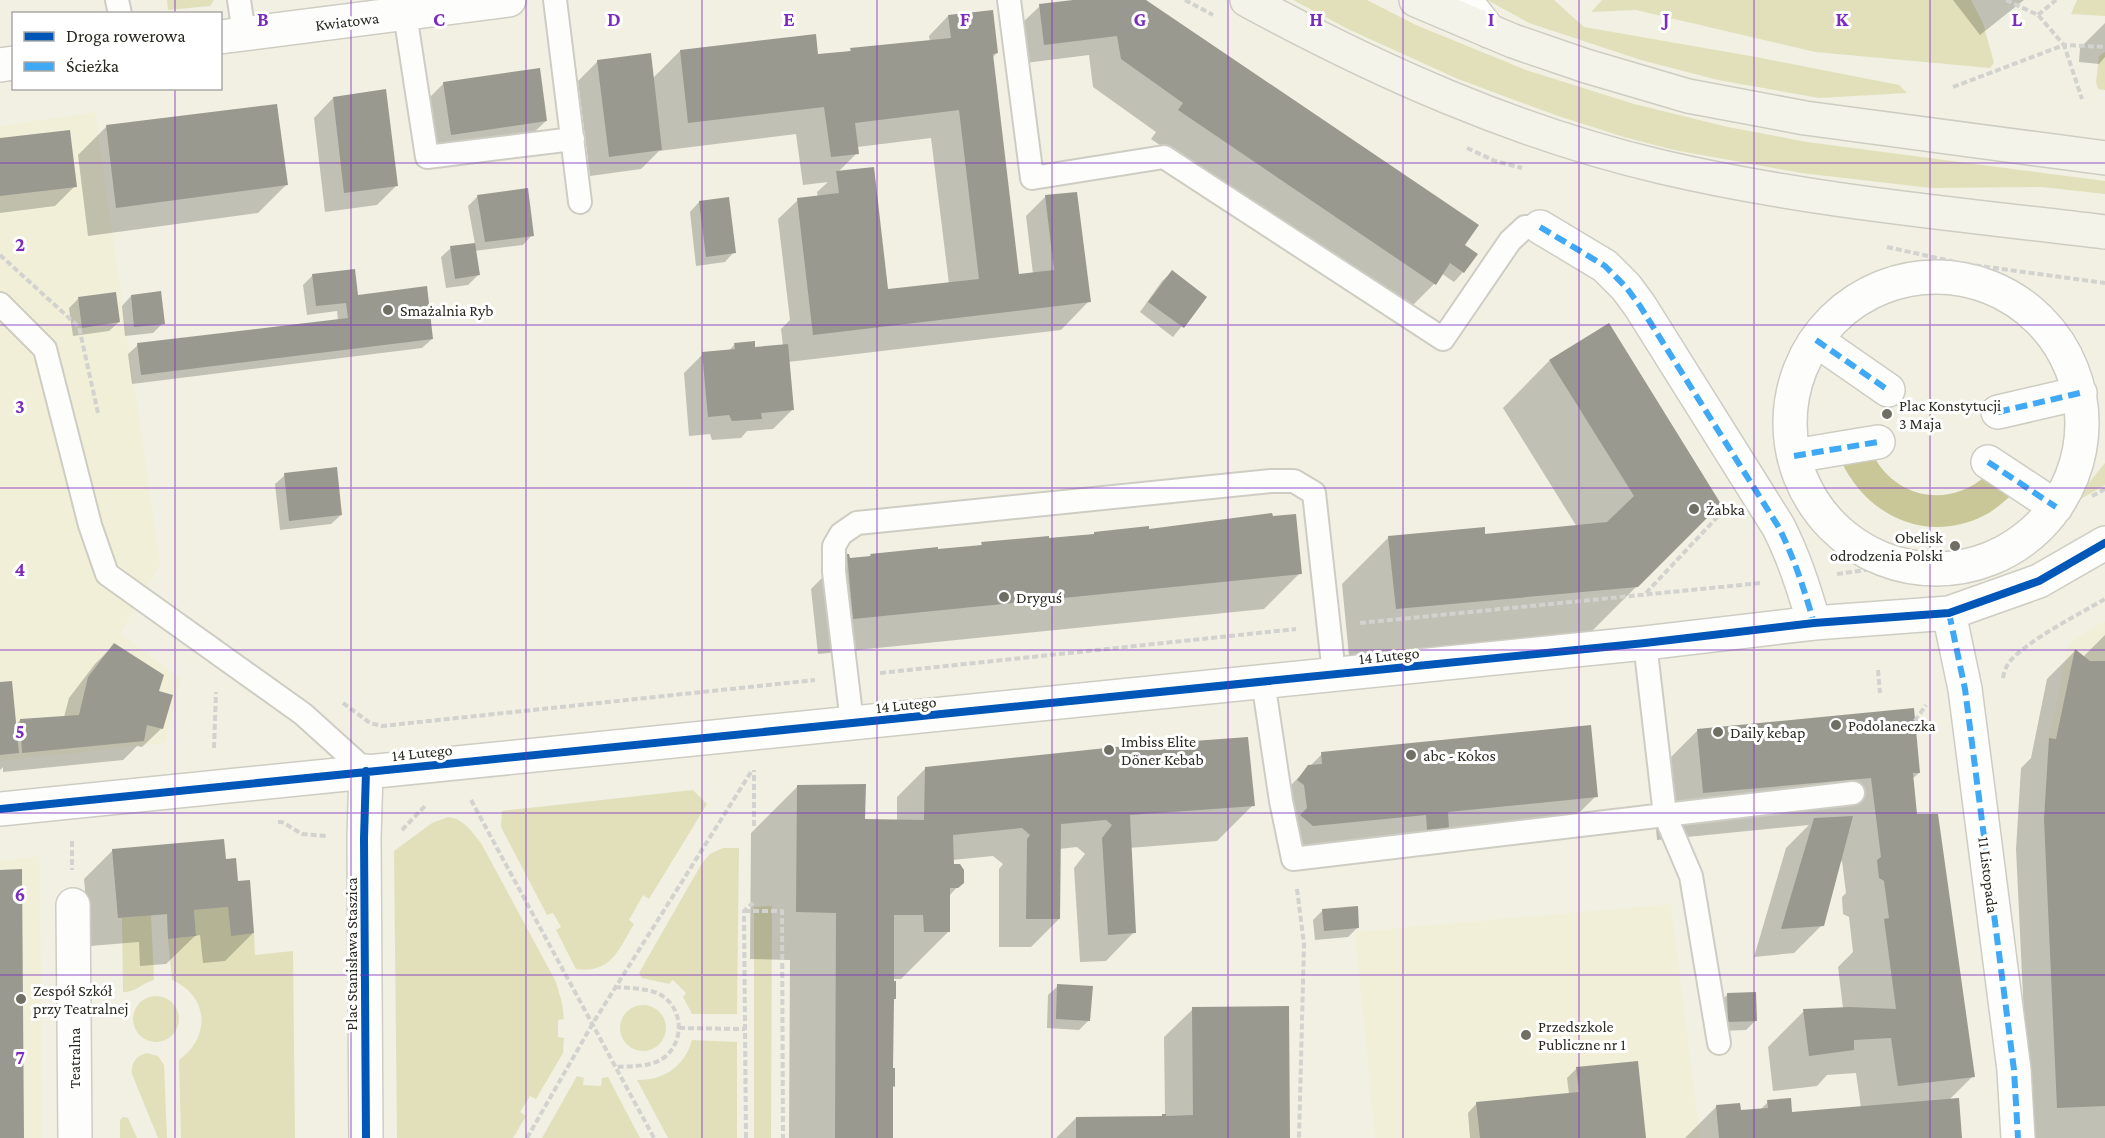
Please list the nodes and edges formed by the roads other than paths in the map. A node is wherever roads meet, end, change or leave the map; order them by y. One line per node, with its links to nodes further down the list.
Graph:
1 (239, 0): 11 (lane)
2 (510, 0): 8 (street, Kwiatowa)
3 (555, 0): 12 (lane)
4 (1009, 0): 15 (lane)
5 (1247, 0): 16 (main road)
6 (1416, 0): 10 (main road)
7 (1465, 0): 10 (street)
8 (461, 3): 9 (street, Kwiatowa)
9 (405, 14): 11 (street, Kwiatowa); 12 (lane)
10 (1489, 31): 13 (main road)
11 (232, 36)
12 (573, 139): 14 (lane)
13 (2105, 158)
14 (580, 202)
15 (1540, 227): 28 (street)
16 (2105, 232)
17 (0, 304): 33 (lane)
18 (1816, 340): 19 (street); 20 (street); 23 (street)
19 (1888, 390)
20 (2080, 393): 21 (street); 25 (street)
21 (1998, 412)
22 (1878, 442): 23 (street)
23 (1794, 456): 25 (street)
24 (1988, 462): 25 (street)
25 (2056, 507)
26 (2105, 543): 27 (street)
27 (1949, 613): 28 (street); 41 (street, 11 Listopada)
28 (1814, 622): 29 (street, 14 Lutego)
29 (1645, 643): 30 (street, 14 Lutego); 36 (lane)
30 (1334, 674): 31 (street, 14 Lutego); 32 (lane)
31 (1263, 681): 32 (street, 14 Lutego); 36 (lane)
32 (852, 723): 33 (street, 14 Lutego)
33 (366, 771): 35 (street, 14 Lutego); 40 (street, Plac Stanisława Staszica)
34 (1852, 793): 36 (lane)
35 (0, 809)
36 (1665, 815): 38 (lane)
37 (73, 905): 39 (street, Teatralna)
38 (1719, 1043)
39 (75, 1138)
40 (366, 1138)
41 (2018, 1138)

